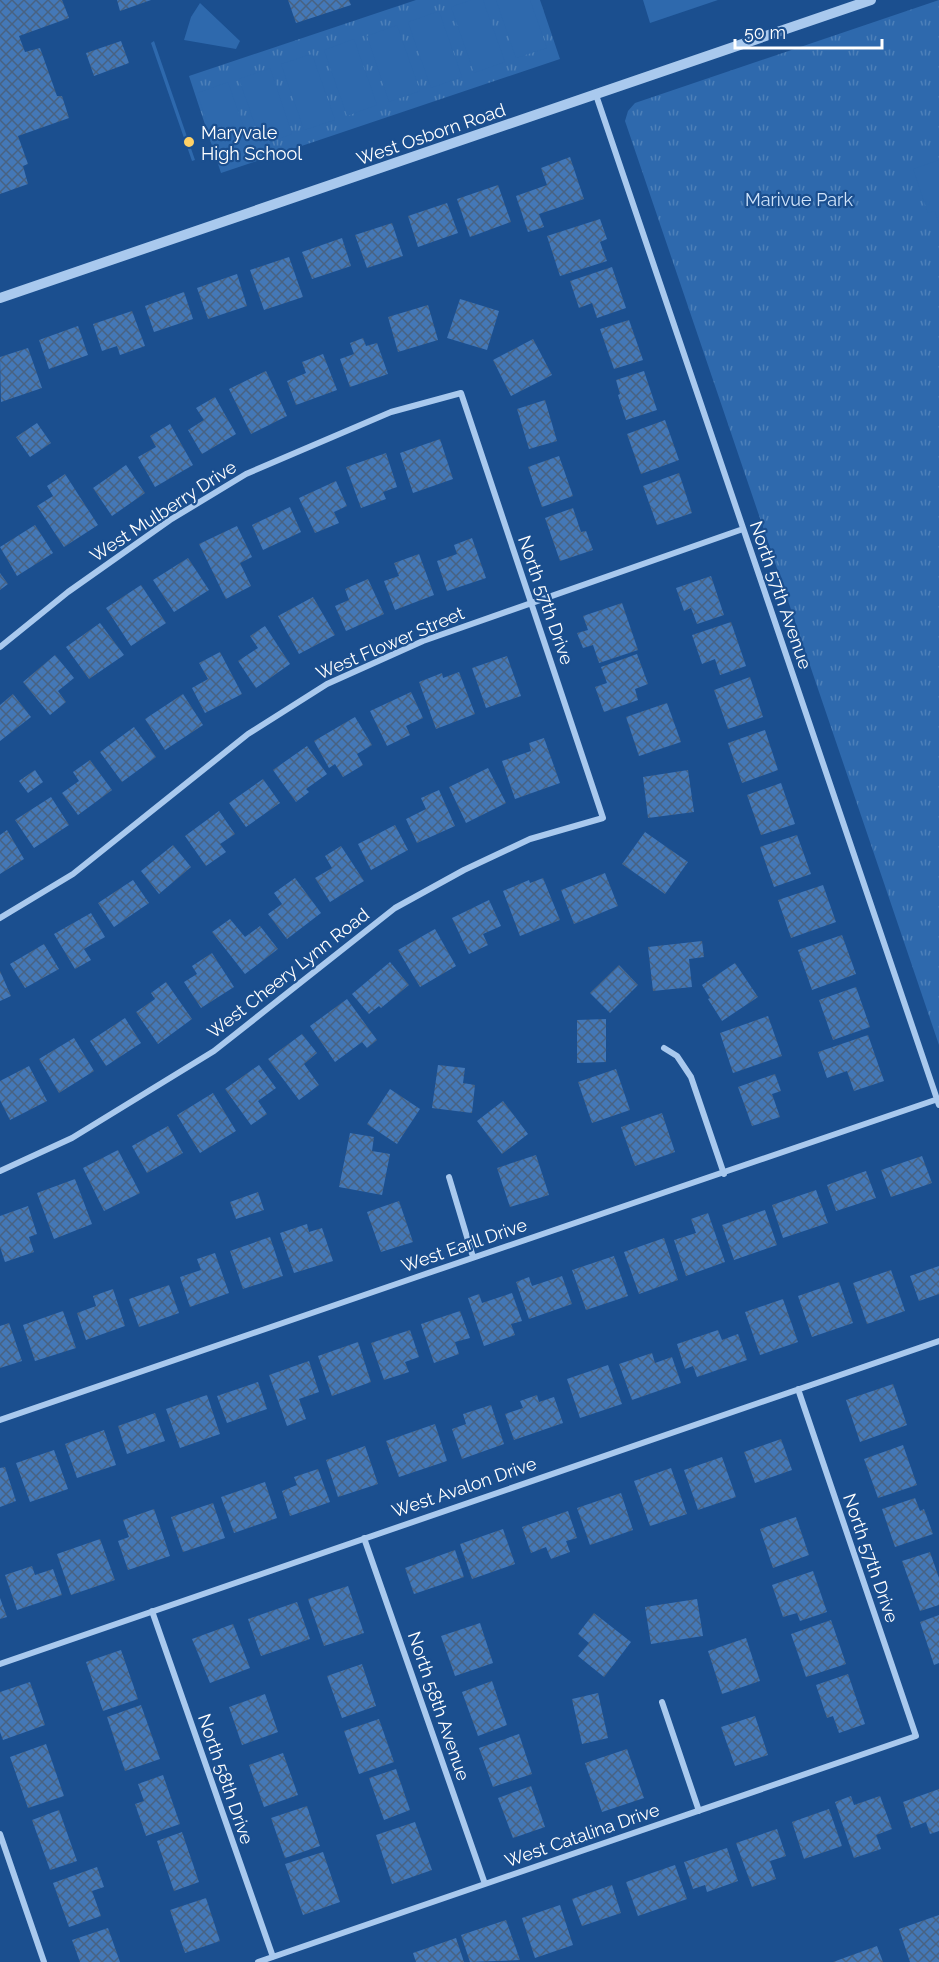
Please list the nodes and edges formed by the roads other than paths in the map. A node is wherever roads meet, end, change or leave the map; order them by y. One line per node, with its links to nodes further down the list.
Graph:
1 (871, 0): 2 (street, West Osborn Road)
2 (597, 95): 3 (street, West Osborn Road); 5 (street, North 57th Avenue)
3 (0, 298)
4 (460, 393): 6 (street, North 57th Drive); 7 (street, West Mulberry Drive)
5 (743, 530): 6 (street, West Flower Street); 11 (street, North 57th Avenue)
6 (531, 602): 8 (street, North 57th Drive); 9 (street, West Flower Street)
7 (0, 647)
8 (603, 818): 12 (street, West Cheery Lynn Road)
9 (0, 918)
10 (664, 1048): 13 (street)
11 (938, 1101): 13 (street, West Earll Drive)
12 (0, 1171)
13 (724, 1174): 15 (street, West Earll Drive)
14 (449, 1178): 15 (street)
15 (473, 1257): 18 (street, West Earll Drive)
16 (939, 1341): 17 (street, West Avalon Drive)
17 (798, 1389): 19 (street, West Avalon Drive); 23 (street, North 57th Drive)
18 (0, 1420)
19 (364, 1538): 20 (street, West Avalon Drive); 26 (street, North 58th Avenue)
20 (152, 1611): 21 (street, West Avalon Drive); 27 (street, North 58th Drive)
21 (0, 1664)
22 (662, 1702): 24 (street)
23 (916, 1736): 24 (street, West Catalina Drive)
24 (699, 1811): 26 (street, West Catalina Drive)
25 (0, 1834): 28 (street)
26 (485, 1884): 27 (street, West Catalina Drive)
27 (273, 1957): 29 (street, West Catalina Drive)
28 (44, 1962)
29 (258, 1962)

